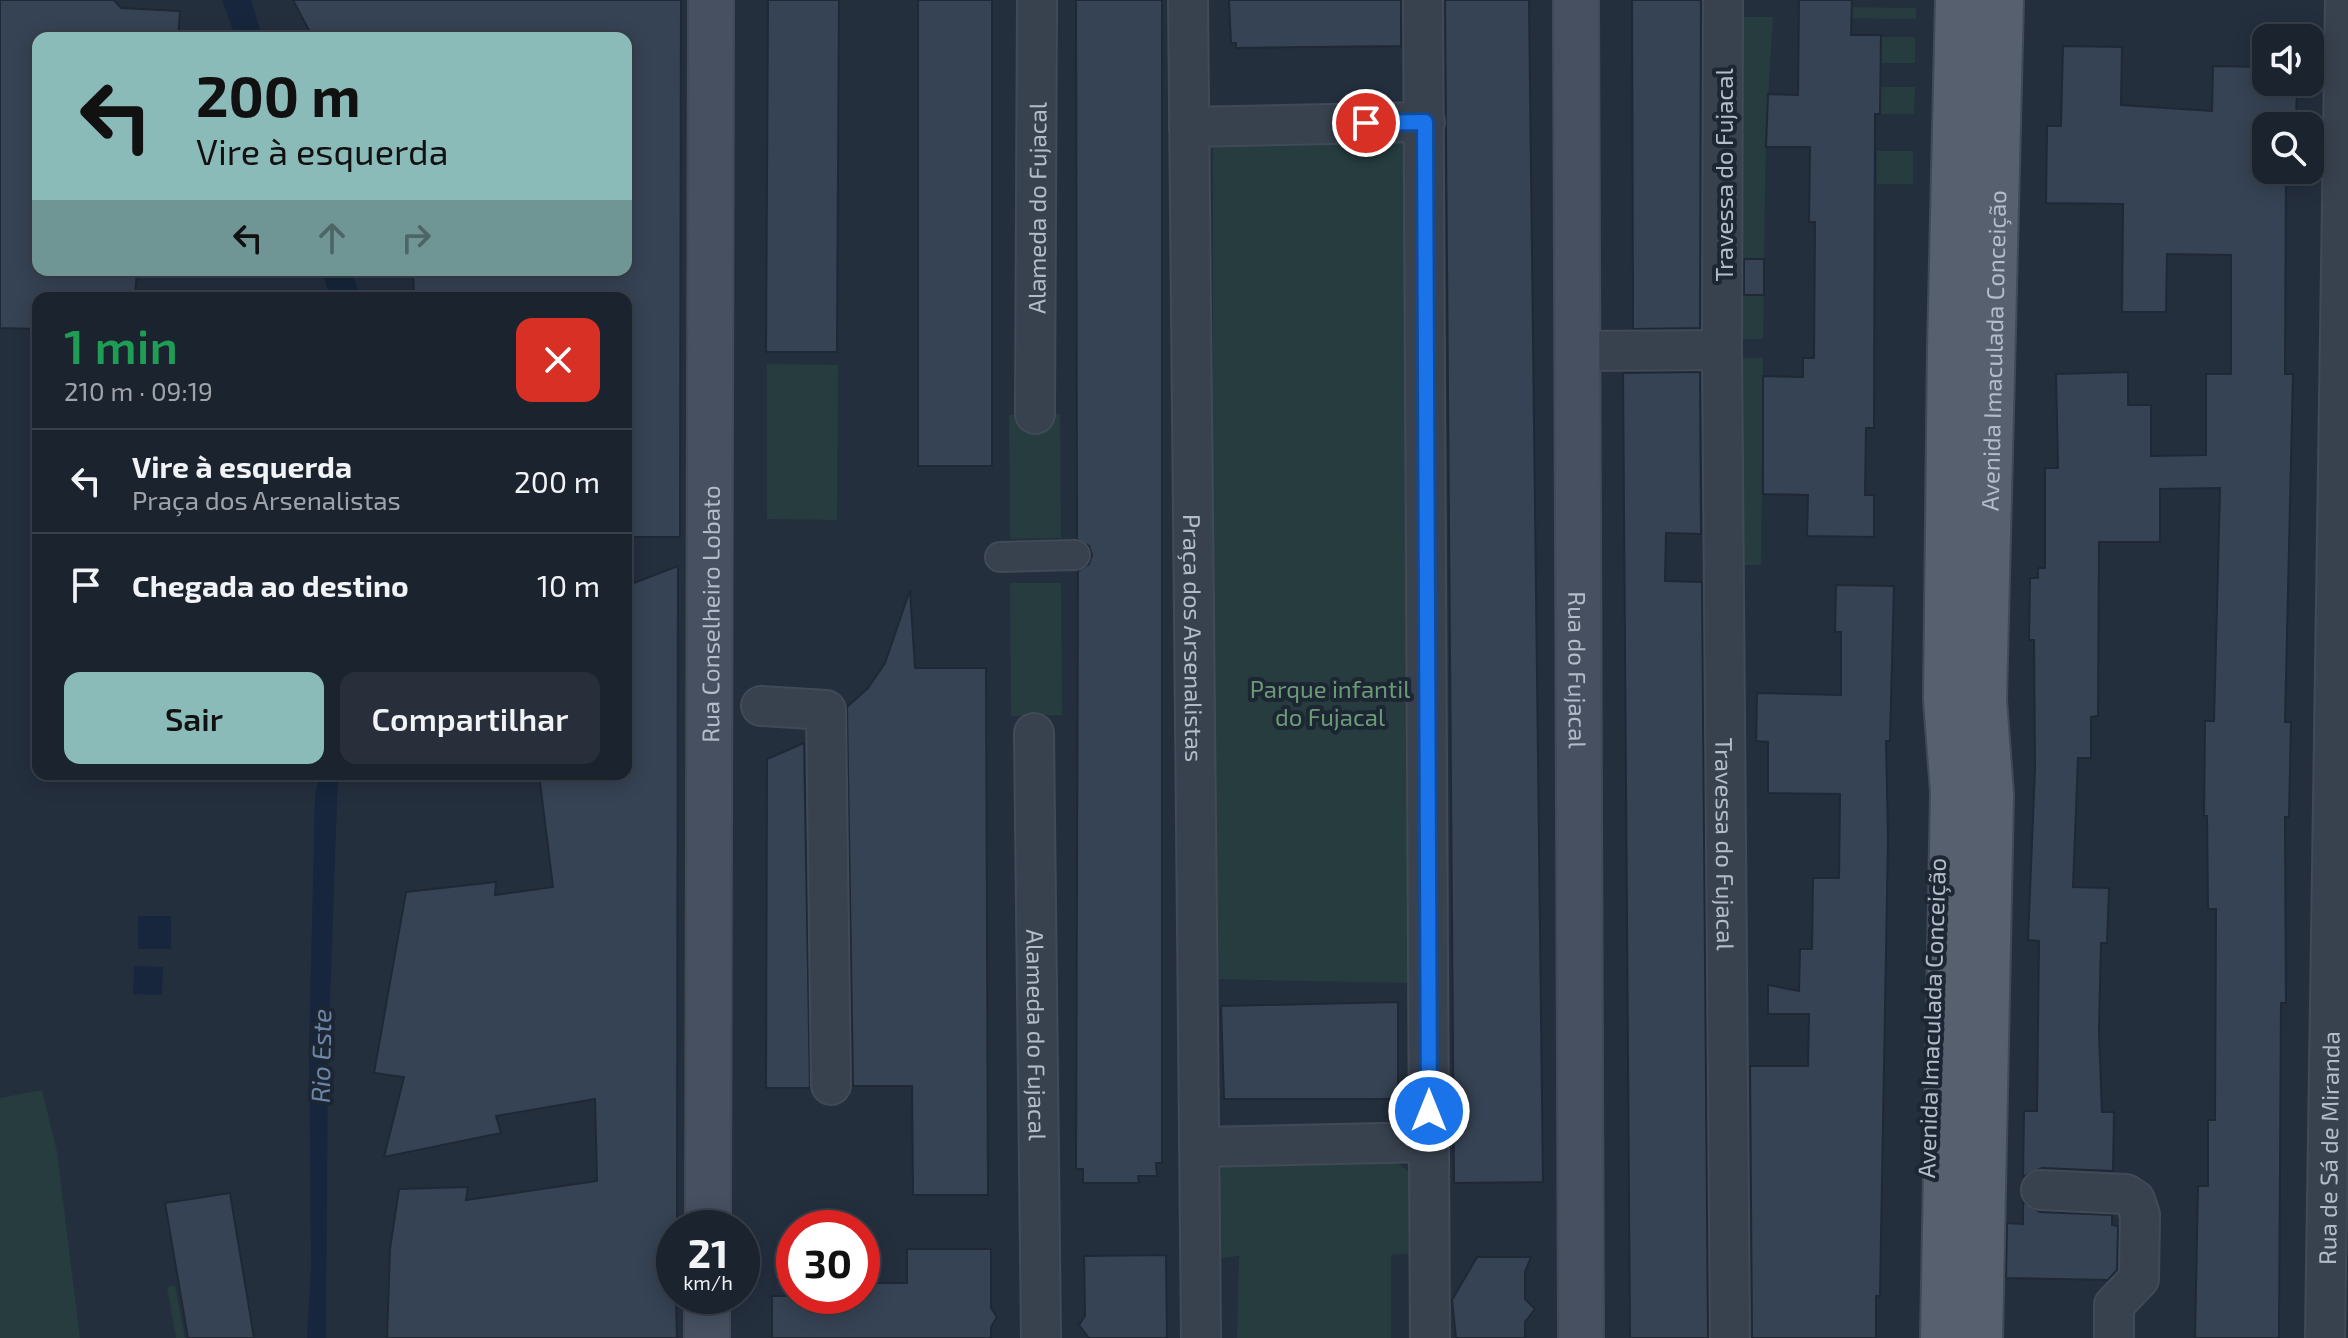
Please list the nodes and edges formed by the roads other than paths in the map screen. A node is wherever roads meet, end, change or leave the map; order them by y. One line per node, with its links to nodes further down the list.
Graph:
1 (711, 0): 25 (main road, Rua Conselheiro Lobato)
2 (1037, 0): 14 (street, Alameda do Fujacal)
3 (1188, 0): 11 (street, Praça dos Arsenalistas)
4 (1423, 0): 10 (street)
5 (1576, 0): 13 (main road, Rua do Fujacal)
6 (1723, 0): 12 (street, Travessa do Fujacal)
7 (1958, 0): 17 (main road, Avenida Imaculada Conceição)
8 (2001, 0): 17 (main road, Avenida Imaculada Conceição)
9 (2342, 0): 20 (street, Rua de Sá de Miranda)
10 (1425, 122): 11 (street); 22 (street)
11 (1189, 127): 23 (street, Praça dos Arsenalistas)
12 (1722, 350): 13 (street); 32 (street, Travessa do Fujacal)
13 (1577, 351): 31 (main road, Rua do Fujacal)
14 (1035, 414)
15 (1075, 555): 16 (street)
16 (1000, 557)
17 (1965, 699): 33 (main road, Avenida Imaculada Conceição); 34 (main road, Avenida Imaculada Conceição); 35 (main road, Avenida Imaculada Conceição); 36 (main road, Avenida Imaculada Conceição)
18 (761, 706): 21 (street)
19 (1034, 733): 28 (street, Alameda do Fujacal)
20 (2337, 1074): 38 (street, Rua de Sá de Miranda)
21 (831, 1085)
22 (1429, 1142): 23 (street); 30 (street)
23 (1200, 1147): 29 (street, Praça dos Arsenalistas)
24 (2041, 1190): 37 (street)
25 (708, 1210)
26 (707, 1314): 27 (main road)
27 (707, 1338)
28 (1041, 1338)
29 (1201, 1338)
30 (1430, 1338)
31 (1581, 1338)
32 (1730, 1338)
33 (1921, 1338)
34 (1943, 1338)
35 (1961, 1338)
36 (1980, 1338)
37 (2114, 1338)
38 (2325, 1338)

